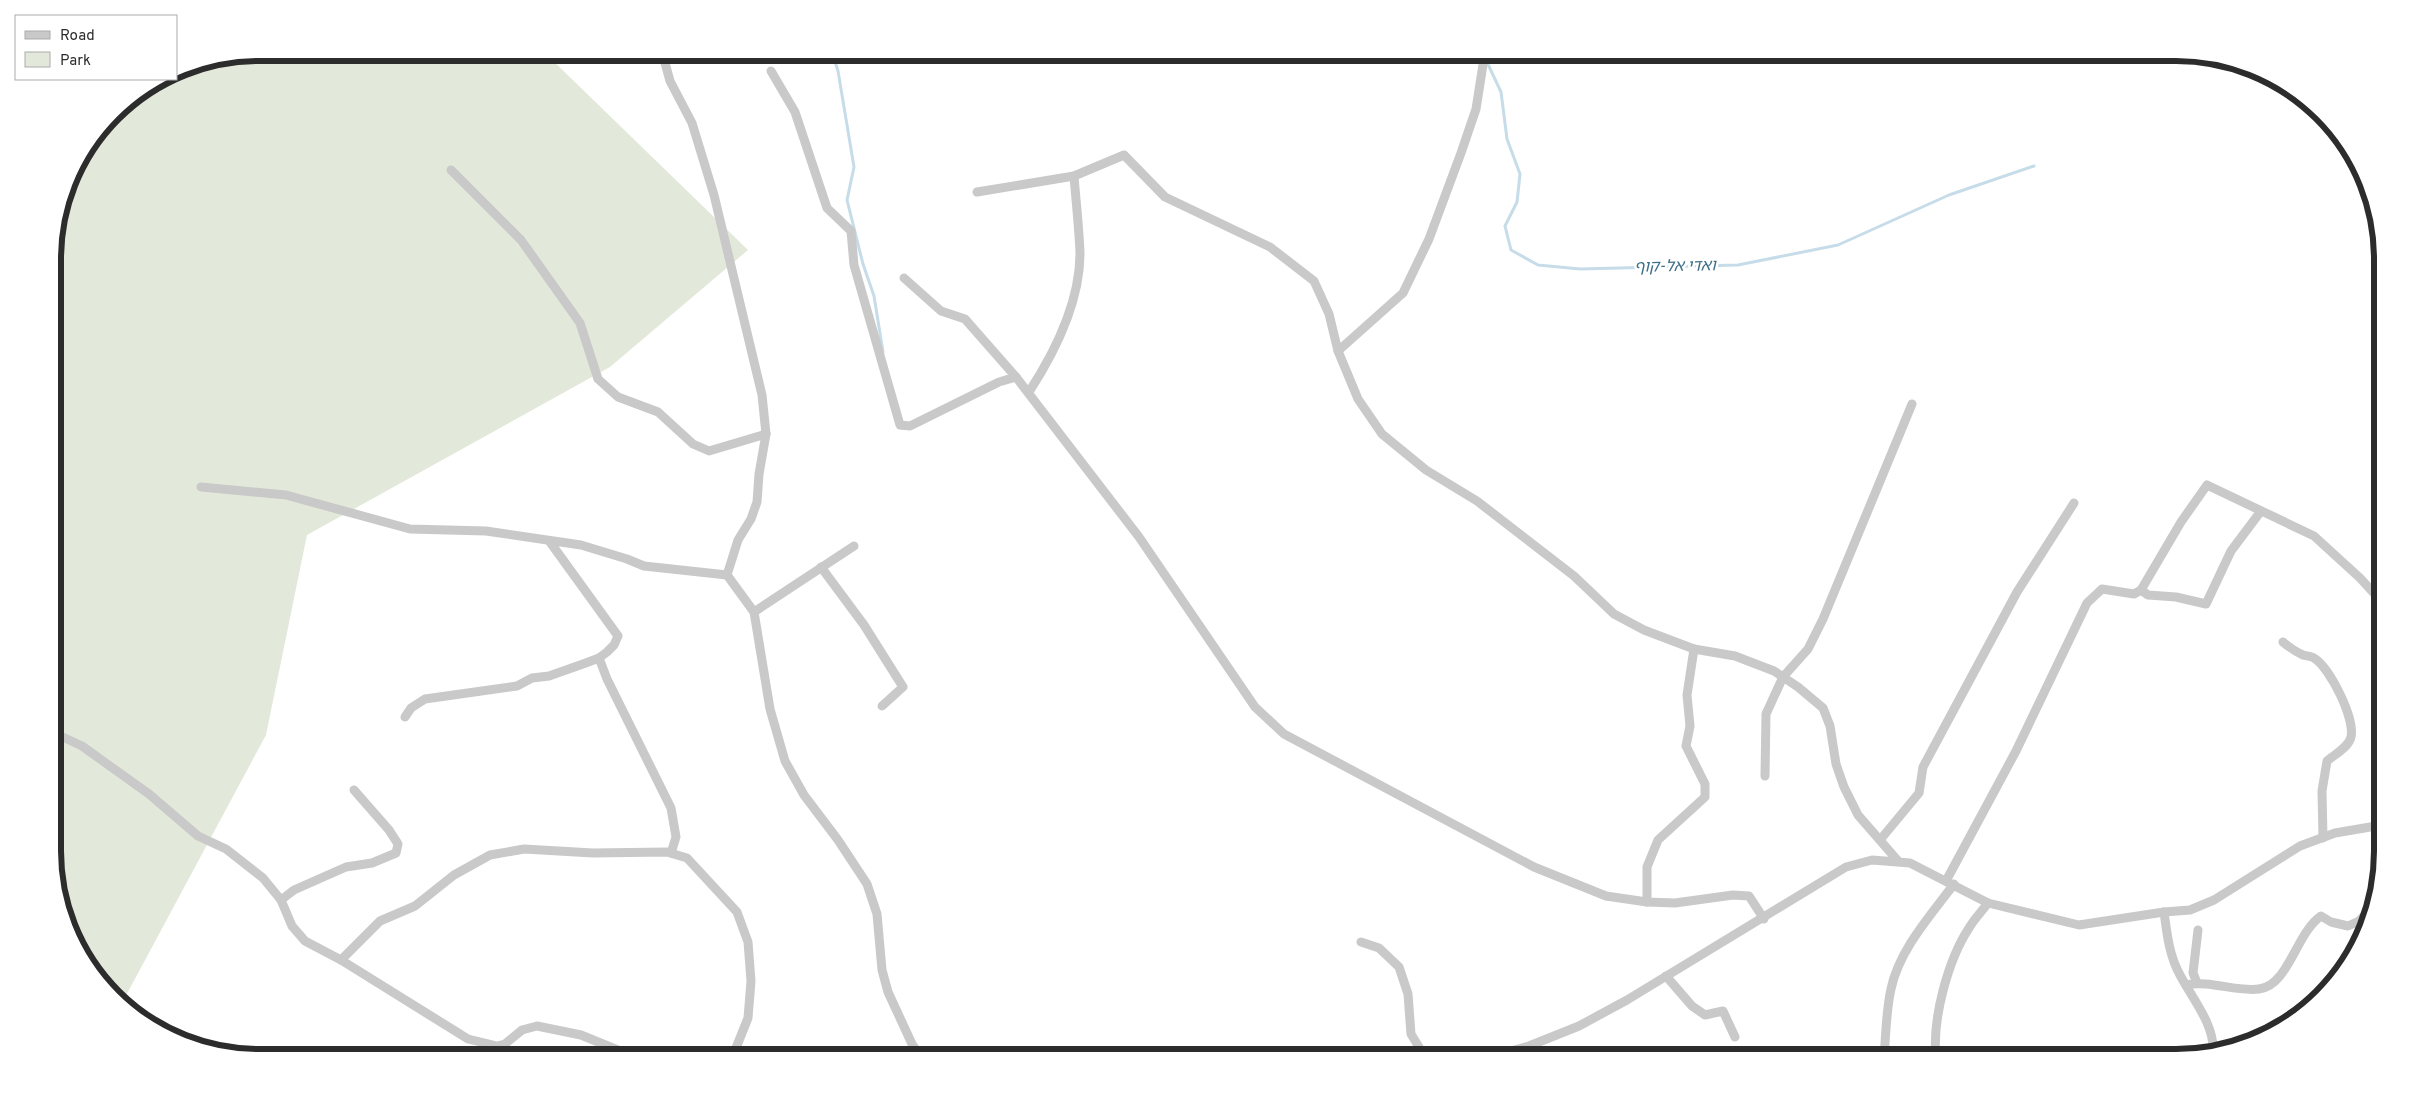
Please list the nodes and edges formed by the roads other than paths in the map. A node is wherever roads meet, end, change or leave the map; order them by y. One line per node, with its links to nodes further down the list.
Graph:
1 (664, 61): 12 (street)
2 (1484, 61): 8 (street)
3 (771, 72): 9 (street)
4 (451, 170): 12 (street)
5 (1074, 176): 6 (street); 8 (street); 10 (street)
6 (977, 192)
7 (904, 278): 9 (street)
8 (1338, 351): 24 (street)
9 (1016, 377): 10 (street)
10 (1029, 392): 39 (street)
11 (1912, 404): 26 (street)
12 (766, 434): 19 (street)
13 (201, 488): 16 (street)
14 (2074, 503): 34 (street)
15 (2261, 511): 20 (street); 20 (street); 21 (street)
16 (550, 542): 19 (street); 25 (street)
17 (854, 546): 18 (street)
18 (821, 568): 22 (street); 27 (street)
19 (728, 575): 22 (street)
20 (2141, 590): 37 (street)
21 (2374, 593)
22 (754, 612): 54 (street)
23 (2283, 642): 33 (street)
24 (1694, 649): 26 (street); 39 (street)
25 (599, 658): 28 (street); 35 (street)
26 (1783, 677): 30 (street); 34 (street)
27 (882, 706)
28 (405, 717)
29 (61, 736): 38 (street)
30 (1765, 776)
31 (354, 790): 38 (street)
32 (2374, 826): 33 (street)
33 (2323, 838): 41 (street)
34 (1880, 840): 36 (street)
35 (671, 853): 46 (street); 53 (street)
36 (1898, 861): 37 (street); 43 (street)
37 (1950, 883): 40 (street); 57 (street)
38 (281, 900): 46 (street)
39 (1647, 902): 43 (street)
40 (1988, 904): 41 (street); 58 (street)
41 (2164, 912): 49 (street)
42 (2362, 917): 48 (street)
43 (1764, 919): 47 (street)
44 (2198, 930): 48 (street)
45 (1360, 942): 55 (street)
46 (341, 960): 52 (street)
47 (1666, 976): 50 (street); 56 (street)
48 (2197, 982): 49 (street)
49 (2186, 985): 51 (street)
50 (1735, 1037)
51 (2211, 1046)
52 (615, 1049)
53 (735, 1049)
54 (915, 1049)
55 (1420, 1049)
56 (1518, 1049)
57 (1885, 1049)
58 (1935, 1049)

